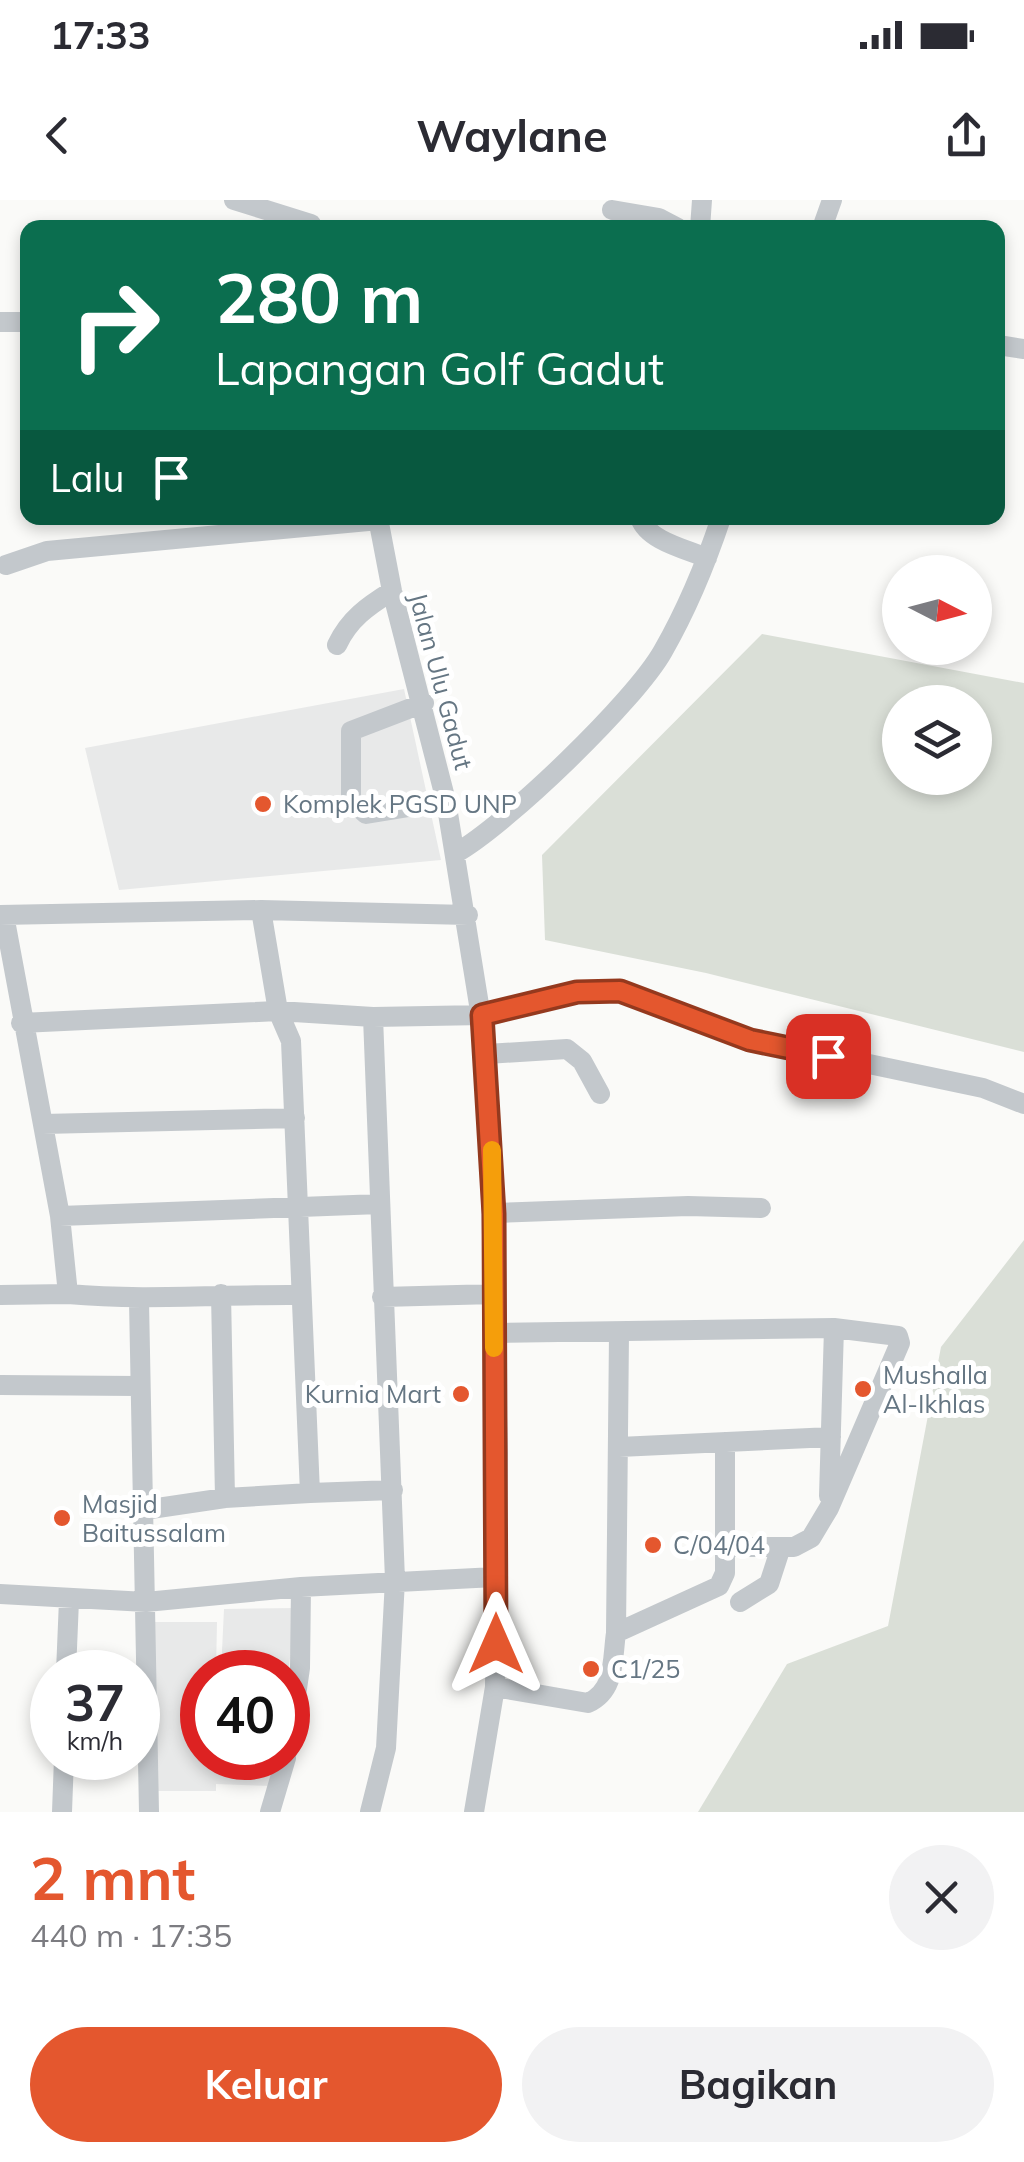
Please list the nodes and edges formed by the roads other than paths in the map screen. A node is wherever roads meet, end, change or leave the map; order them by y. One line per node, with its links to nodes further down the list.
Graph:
1 (234, 200): 3 (street)
2 (612, 210): 4 (street)
3 (293, 220)
4 (662, 220)
5 (317, 525): 10 (street)
6 (380, 525): 11 (street, Jalan Ulu Gadut)
7 (642, 525): 9 (street)
8 (719, 525): 9 (street)
9 (707, 558): 15 (street)
10 (6, 565)
11 (392, 591): 12 (street); 13 (street, Jalan Ulu Gadut)
12 (337, 645)
13 (424, 703): 14 (street, Jalan Ulu Gadut); 14 (street)
14 (446, 801): 15 (street, Jalan Ulu Gadut)
15 (456, 853): 18 (street, Jalan Ulu Gadut)
16 (261, 910): 17 (street); 18 (street); 19 (street)
17 (2, 915): 22 (street)
18 (468, 915): 20 (street, Jalan Ulu Gadut)
19 (278, 1012): 21 (street); 22 (street); 26 (street)
20 (482, 1015): 21 (street); 23 (street, Jalan Ulu Gadut); 25 (street)
21 (372, 1017): 28 (street)
22 (21, 1023): 27 (street)
23 (488, 1054): 24 (street); 31 (street, Jalan Ulu Gadut)
24 (600, 1094)
25 (1024, 1104)
26 (296, 1118): 27 (street); 29 (street)
27 (43, 1124): 32 (street)
28 (380, 1204): 29 (street); 38 (street)
29 (299, 1207): 32 (street); 37 (street)
30 (760, 1208): 31 (street)
31 (494, 1214): 35 (street, Jalan Ulu Gadut)
32 (60, 1216): 33 (street)
33 (68, 1294): 36 (street); 39 (street)
34 (221, 1294): 37 (street); 39 (street); 50 (street)
35 (495, 1294): 38 (street); 41 (street, Jalan Ulu Gadut)
36 (0, 1295)
37 (301, 1295): 49 (street)
38 (382, 1297): 48 (street)
39 (140, 1301): 44 (street)
40 (834, 1328): 42 (street); 45 (street); 51 (street)
41 (494, 1333): 42 (street); 55 (street, Jalan Ulu Gadut)
42 (619, 1334): 47 (street)
43 (0, 1385): 44 (street)
44 (138, 1386): 52 (street)
45 (830, 1437): 46 (street); 51 (street)
46 (725, 1442): 47 (street); 54 (street)
47 (619, 1448): 62 (street)
48 (393, 1490): 49 (street); 56 (street)
49 (310, 1493): 50 (street)
50 (225, 1498): 52 (street)
51 (828, 1508): 53 (street)
52 (144, 1510): 60 (street)
53 (781, 1546): 54 (street); 61 (street)
54 (726, 1547): 62 (street)
55 (496, 1576): 56 (street); 65 (street, Jalan Ulu Gadut)
56 (395, 1580): 57 (street); 71 (street)
57 (301, 1586): 60 (street); 64 (street)
58 (0, 1594): 59 (street)
59 (69, 1600): 60 (street); 63 (street)
60 (146, 1602): 69 (street)
61 (740, 1602)
62 (616, 1632): 65 (street)
63 (67, 1650)
64 (300, 1650)
65 (495, 1687): 72 (street, Jalan Ulu Gadut)
66 (63, 1780): 68 (street)
67 (279, 1780): 70 (street)
68 (62, 1812)
69 (149, 1812)
70 (270, 1812)
71 (370, 1812)
72 (474, 1812)

